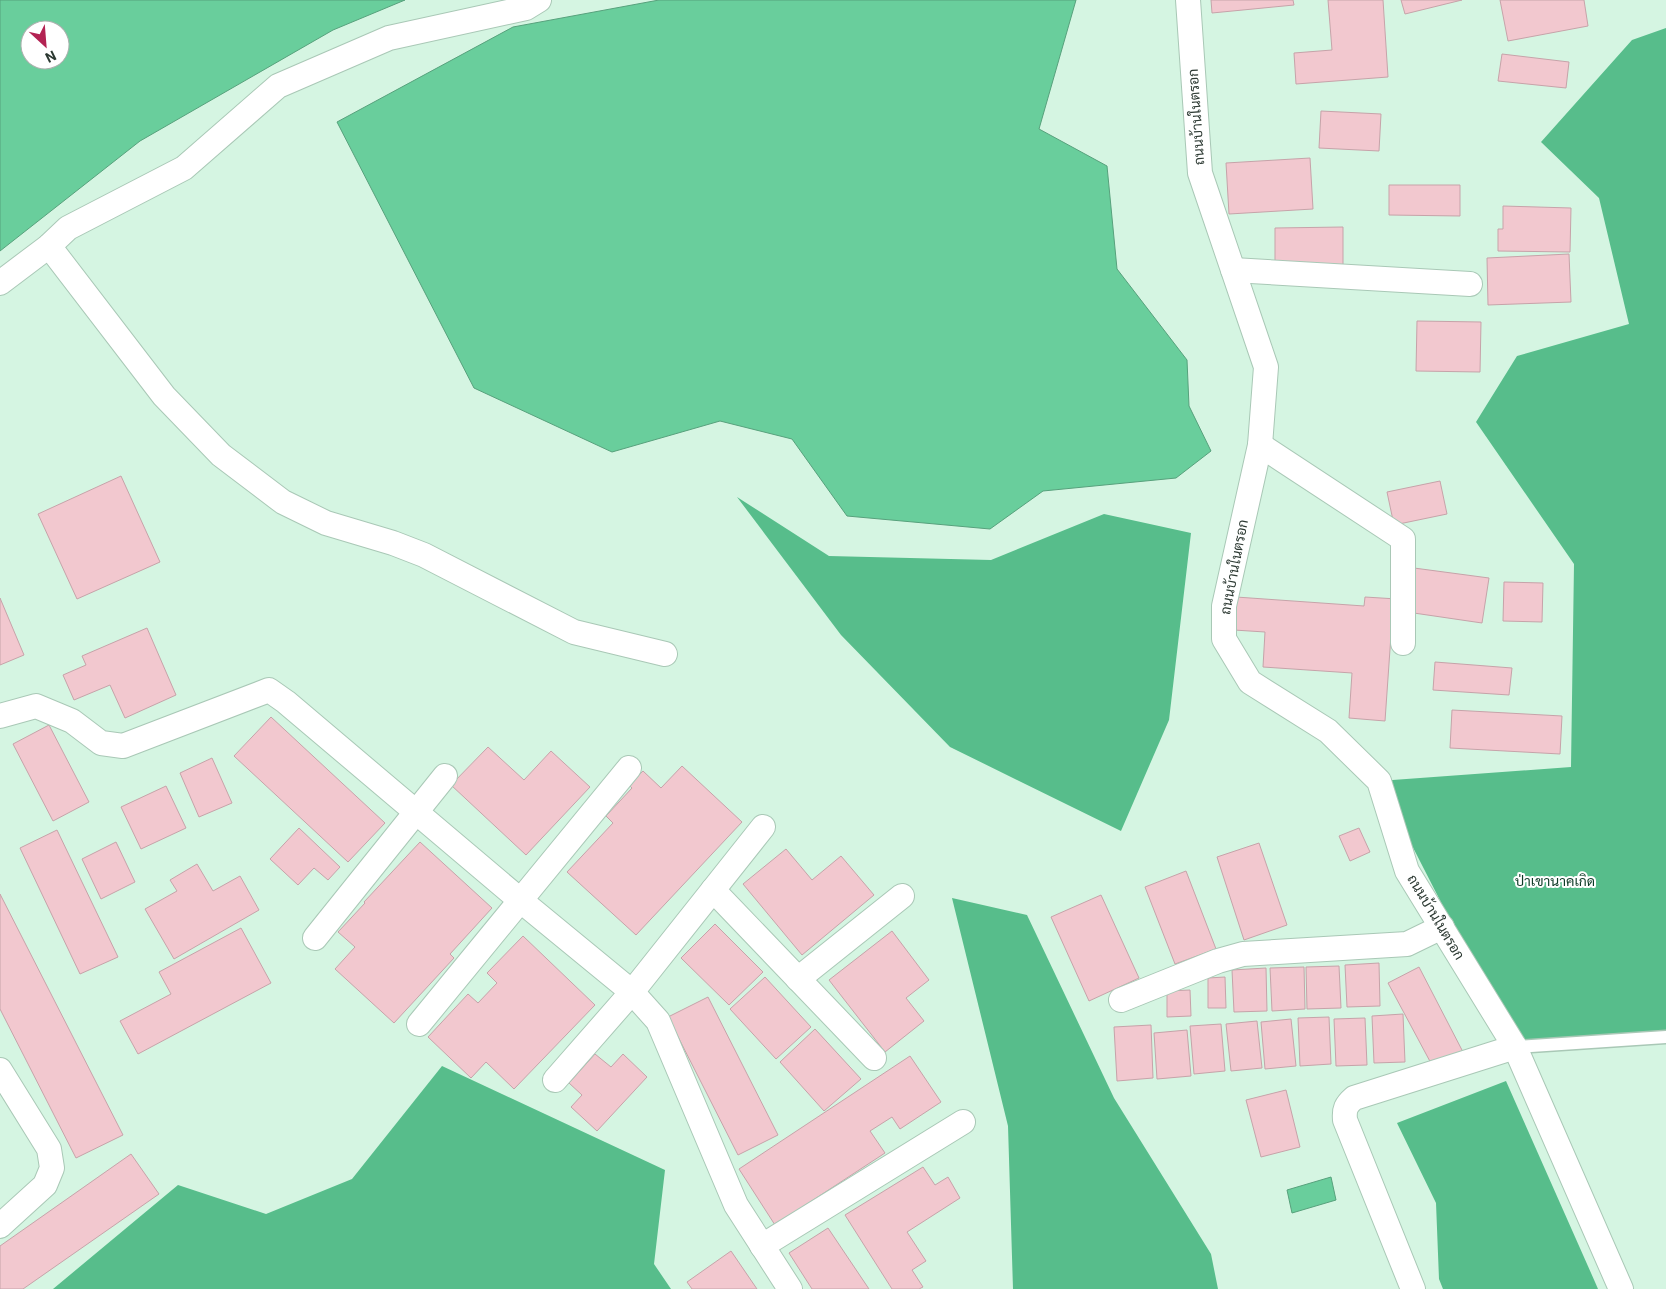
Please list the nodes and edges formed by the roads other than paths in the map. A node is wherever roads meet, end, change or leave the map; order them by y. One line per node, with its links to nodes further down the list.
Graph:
1 (539, 0): 3 (street)
2 (1188, 0): 4 (street, ถนนบ้านในตรอก)
3 (48, 246): 5 (street); 9 (street)
4 (1233, 270): 6 (street); 7 (street, ถนนบ้านในตรอก)
5 (0, 283)
6 (1470, 284)
7 (1260, 444): 8 (street); 18 (street, ถนนบ้านในตรอก)
8 (1403, 644)
9 (665, 654)
10 (0, 716): 13 (street)
11 (629, 768): 17 (street)
12 (445, 776): 13 (street)
13 (416, 812): 17 (street); 19 (street)
14 (763, 827): 15 (street)
15 (713, 890): 20 (street); 21 (street)
16 (902, 896): 20 (street)
17 (520, 900): 21 (street); 23 (street)
18 (1442, 927): 22 (street); 25 (street, ถนนบ้านในตรอก)
19 (315, 938)
20 (798, 978): 26 (street)
21 (632, 992): 28 (street); 31 (street)
22 (1121, 1000)
23 (419, 1024)
24 (1666, 1037): 25 (lane)
25 (1515, 1047): 33 (street); 34 (street, ถนนบ้านในตรอก)
26 (874, 1058)
27 (0, 1070): 30 (street)
28 (555, 1080)
29 (963, 1122): 31 (street)
30 (0, 1226)
31 (762, 1246): 32 (street)
32 (790, 1289)
33 (1413, 1289)
34 (1621, 1289)

